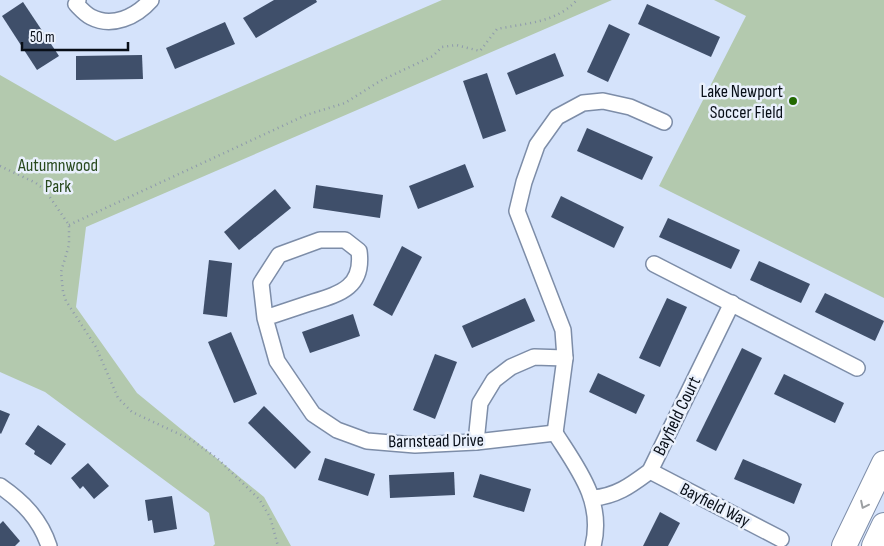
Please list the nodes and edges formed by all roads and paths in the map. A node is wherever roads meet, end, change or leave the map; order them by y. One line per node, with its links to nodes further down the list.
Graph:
1 (78, 0): 2 (street)
2 (151, 0)
3 (576, 0): 6 (path)
4 (664, 122): 10 (street)
5 (0, 166): 6 (path)
6 (69, 225): 21 (path)
7 (654, 264): 8 (street)
8 (732, 303): 11 (street); 15 (street, Bayfield Court)
9 (265, 318): 9 (street, Barnstead Drive); 13 (street, Barnstead Drive)
10 (565, 358): 12 (street); 13 (street)
11 (857, 368)
12 (555, 433): 13 (street, Barnstead Drive); 17 (street)
13 (476, 442)
14 (884, 463): 23 (main road, one-way to 23)
15 (650, 472): 17 (street, Bayfield Court); 19 (street, Bayfield Way)
16 (0, 486): 20 (street)
17 (593, 498): 22 (street)
18 (884, 525): 24 (main road)
19 (780, 539)
20 (48, 546)
21 (278, 546)
22 (593, 546)
23 (844, 546)
24 (874, 546)

